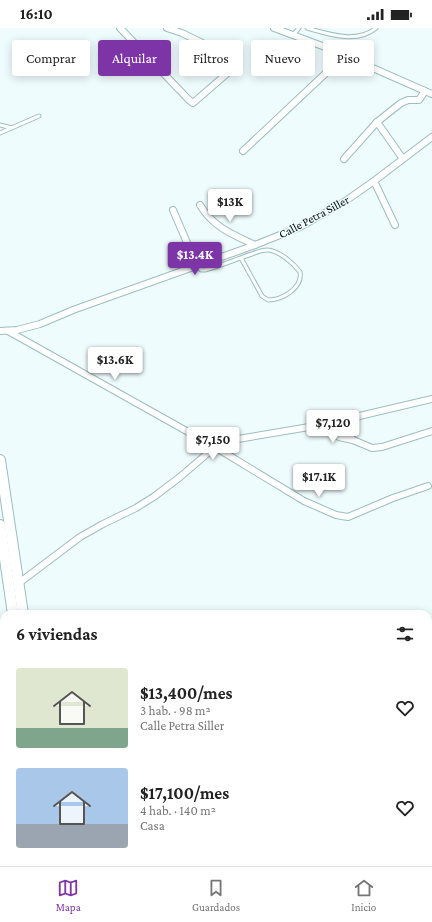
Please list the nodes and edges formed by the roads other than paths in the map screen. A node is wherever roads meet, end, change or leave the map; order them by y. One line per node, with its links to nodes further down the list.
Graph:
1 (120, 28): 2 (street)
2 (167, 28)
3 (274, 28): 7 (street)
4 (298, 28): 7 (lane)
5 (307, 28): 6 (lane)
6 (376, 28)
7 (293, 35): 8 (street)
8 (323, 47)
9 (374, 69): 11 (street)
10 (323, 76): 19 (street)
11 (425, 91): 12 (street); 14 (street)
12 (432, 94)
13 (39, 116): 16 (lane)
14 (377, 122): 20 (street); 21 (street)
15 (0, 125): 16 (lane)
16 (12, 128): 17 (lane)
17 (0, 133)
18 (432, 137): 21 (street, Calle Petra Siller)
19 (243, 150)
20 (344, 159)
21 (403, 160): 22 (street, Calle Petra Siller)
22 (374, 181): 25 (street); 26 (street, Calle Petra Siller)
23 (200, 205): 26 (street)
24 (173, 210): 28 (street)
25 (395, 224)
26 (254, 245): 28 (street, Calle Petra Siller)
27 (241, 258): 27 (lane); 28 (lane)
28 (197, 266): 29 (street, Calle Petra Siller)
29 (3, 331): 35 (street)
30 (432, 400): 31 (street)
31 (334, 422): 32 (street); 34 (street)
32 (321, 425): 34 (street); 35 (street)
33 (432, 432): 34 (street)
34 (353, 440)
35 (215, 447): 37 (street); 40 (street)
36 (0, 460): 38 (main road)
37 (428, 486)
38 (4, 512): 40 (main road)
39 (0, 525): 41 (main road)
40 (19, 583): 41 (main road)
41 (17, 610)

